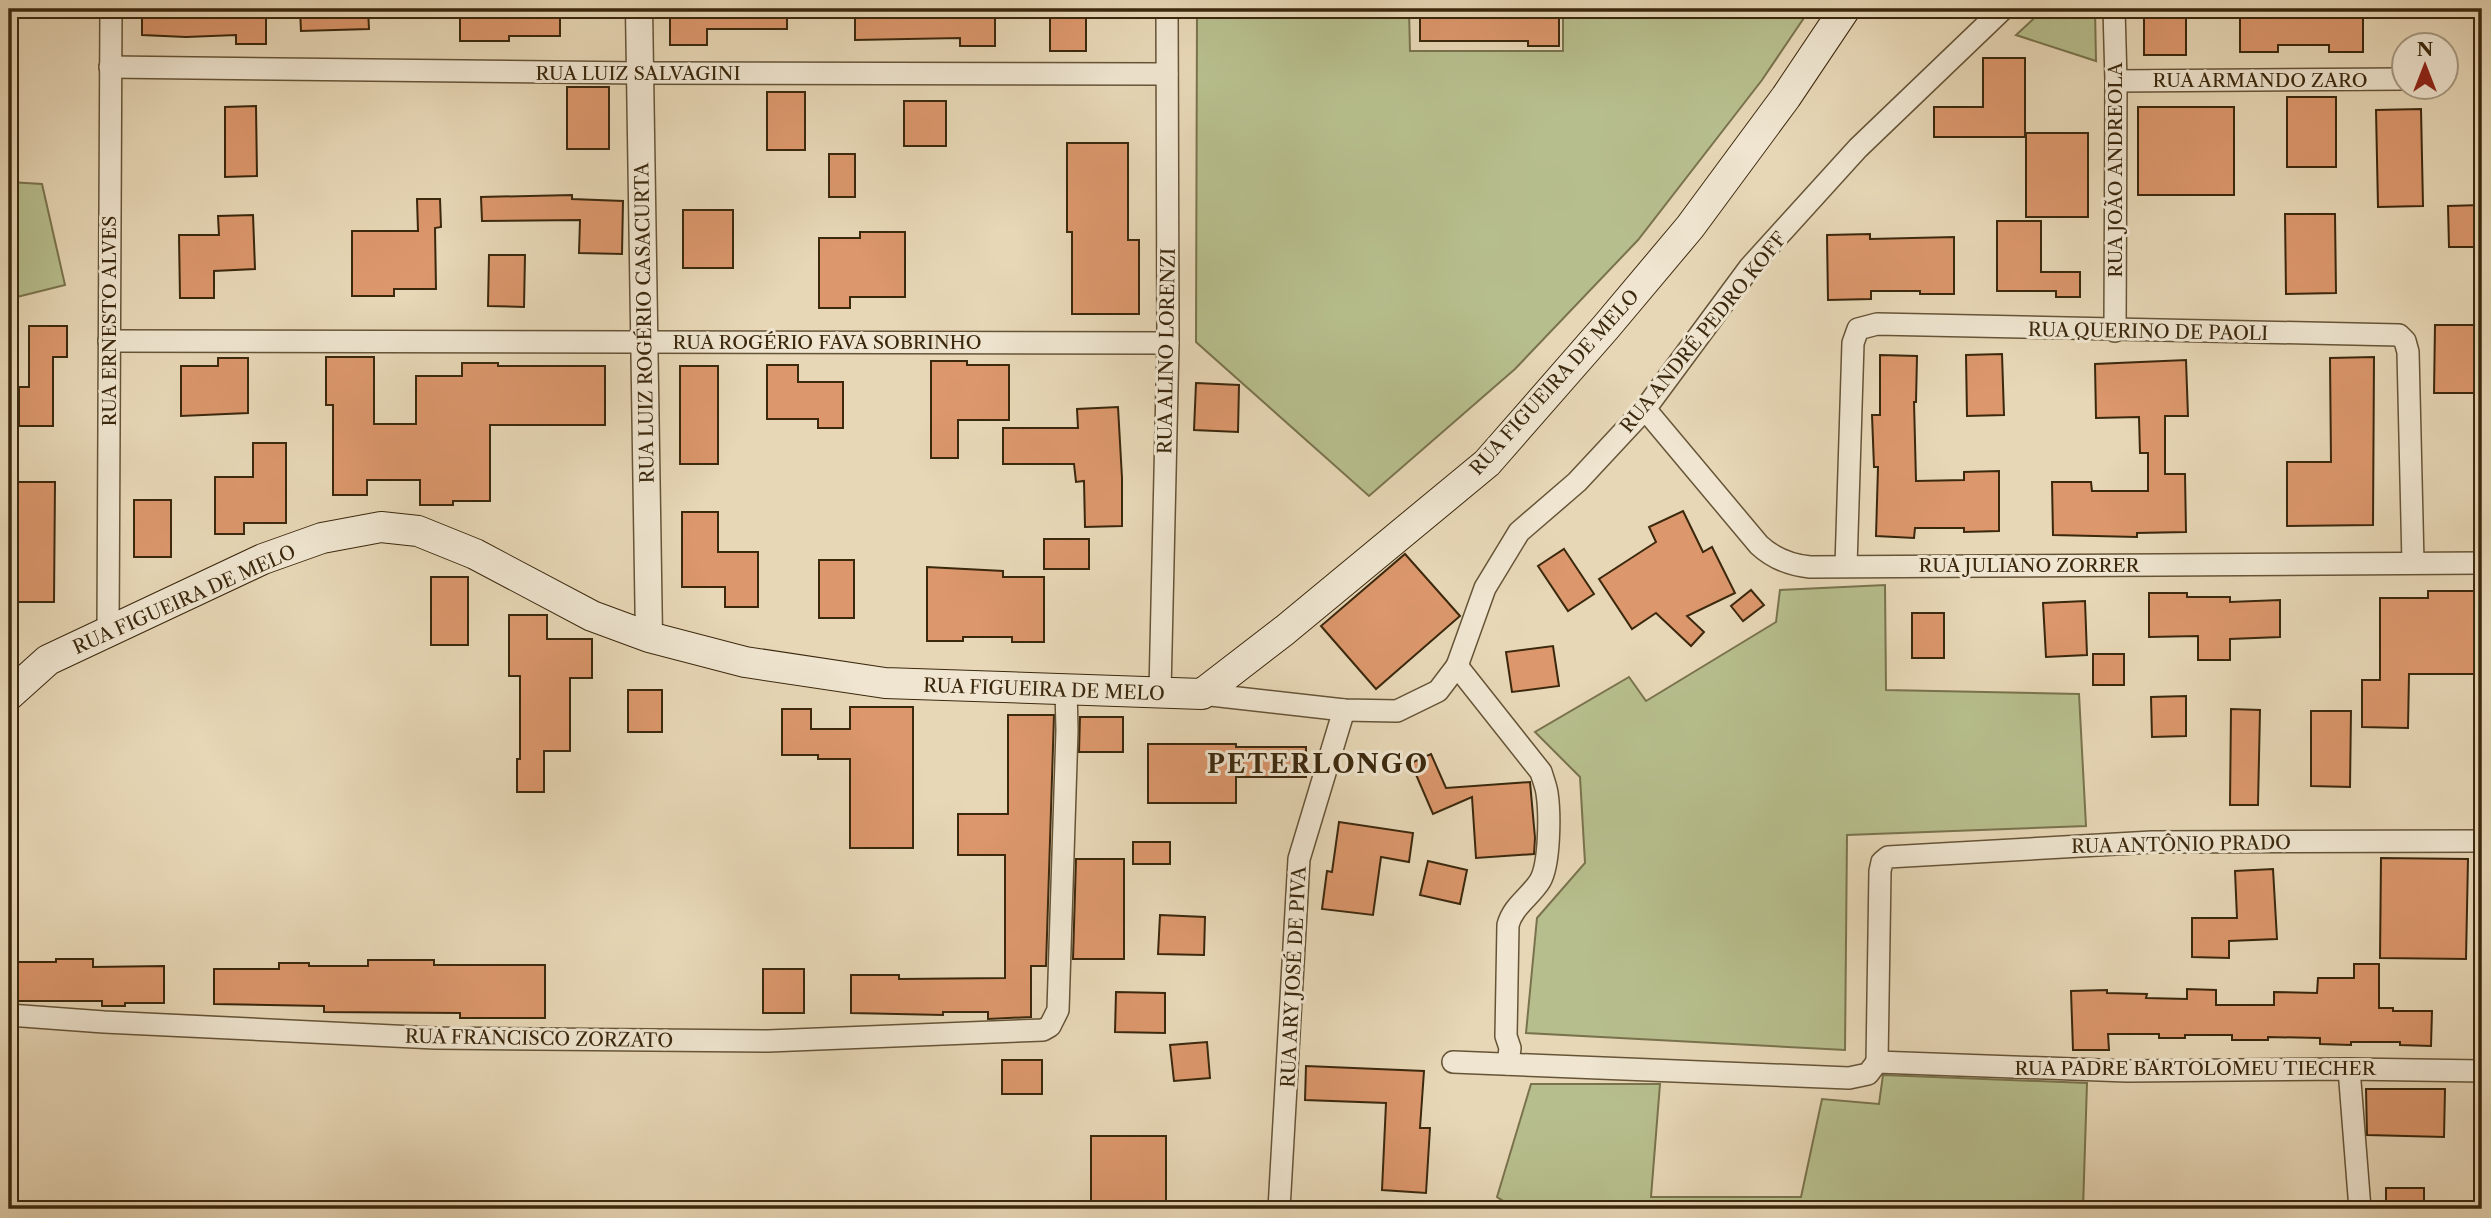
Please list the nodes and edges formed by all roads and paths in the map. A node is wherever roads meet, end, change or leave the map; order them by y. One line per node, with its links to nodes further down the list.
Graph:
1 (111, 9): 7 (street, RUA ERNESTO ALVES)
2 (639, 9): 8 (street, RUA LUIZ ROGÉRIO CASACURTA)
3 (1167, 9): 9 (street, RUA ALINO LORENZI)
4 (1844, 9): 25 (main road, RUA FIGUEIRA DE MELO)
5 (2003, 9): 16 (street, RUA ANDRÉ PEDRO KOFF)
6 (2114, 9): 11 (street, RUA JOÃO ANDREOLA)
7 (110, 67): 8 (street, RUA LUIZ SALVAGINI); 13 (street, RUA ERNESTO ALVES)
8 (640, 73): 9 (street, RUA LUIZ SALVAGINI); 14 (street, RUA LUIZ ROGÉRIO CASACURTA)
9 (1167, 75): 15 (street, RUA ALINO LORENZI)
10 (2390, 79): 11 (street, RUA ARMANDO ZARO)
11 (2116, 81): 12 (street, RUA JOÃO ANDREOLA)
12 (2115, 331): 18 (street, RUA QUERINO DE PAOLI); 19 (street, RUA QUERINO DE PAOLI)
13 (109, 341): 14 (street, RUA ROGÉRIO FAVA SOBRINHO); 20 (street, RUA ERNESTO ALVES)
14 (644, 341): 15 (street, RUA ROGÉRIO FAVA SOBRINHO); 21 (street, RUA LUIZ ROGÉRIO CASACURTA)
15 (1168, 343): 24 (street, RUA ALINO LORENZI)
16 (1645, 409): 19 (street, RUA JULIANO ZORRER); 22 (street, RUA ANDRÉ PEDRO KOFF)
17 (2482, 563): 18 (street, RUA JULIANO ZORRER)
18 (2413, 564): 19 (street, RUA JULIANO ZORRER)
19 (1846, 566)
20 (108, 633): 21 (main road, RUA FIGUEIRA DE MELO); 26 (main road, RUA FIGUEIRA DE MELO)
21 (649, 637): 23 (main road, RUA FIGUEIRA DE MELO)
22 (1457, 666): 27 (street, RUA ANDRÉ PEDRO KOFF); 32 (street)
23 (1066, 689): 24 (main road, RUA FIGUEIRA DE MELO); 29 (street, RUA FRANCISCO ZORZATO)
24 (1160, 692): 25 (main road, RUA FIGUEIRA DE MELO)
25 (1202, 694): 27 (street, RUA ANDRÉ PEDRO KOFF)
26 (9, 695)
27 (1344, 710): 35 (street, RUA ARY JOSÉ DE PIVA)
28 (2482, 841): 31 (street, RUA ANTÔNIO PRADO)
29 (9, 1015)
30 (1453, 1062): 32 (street)
31 (1877, 1062): 32 (street); 33 (street, RUA PADRE BARTOLOMEU TIECHER)
32 (1508, 1064)
33 (2349, 1069): 34 (street, RUA PADRE BARTOLOMEU TIECHER); 36 (street)
34 (2482, 1071)
35 (1279, 1209)
36 (2360, 1209)

